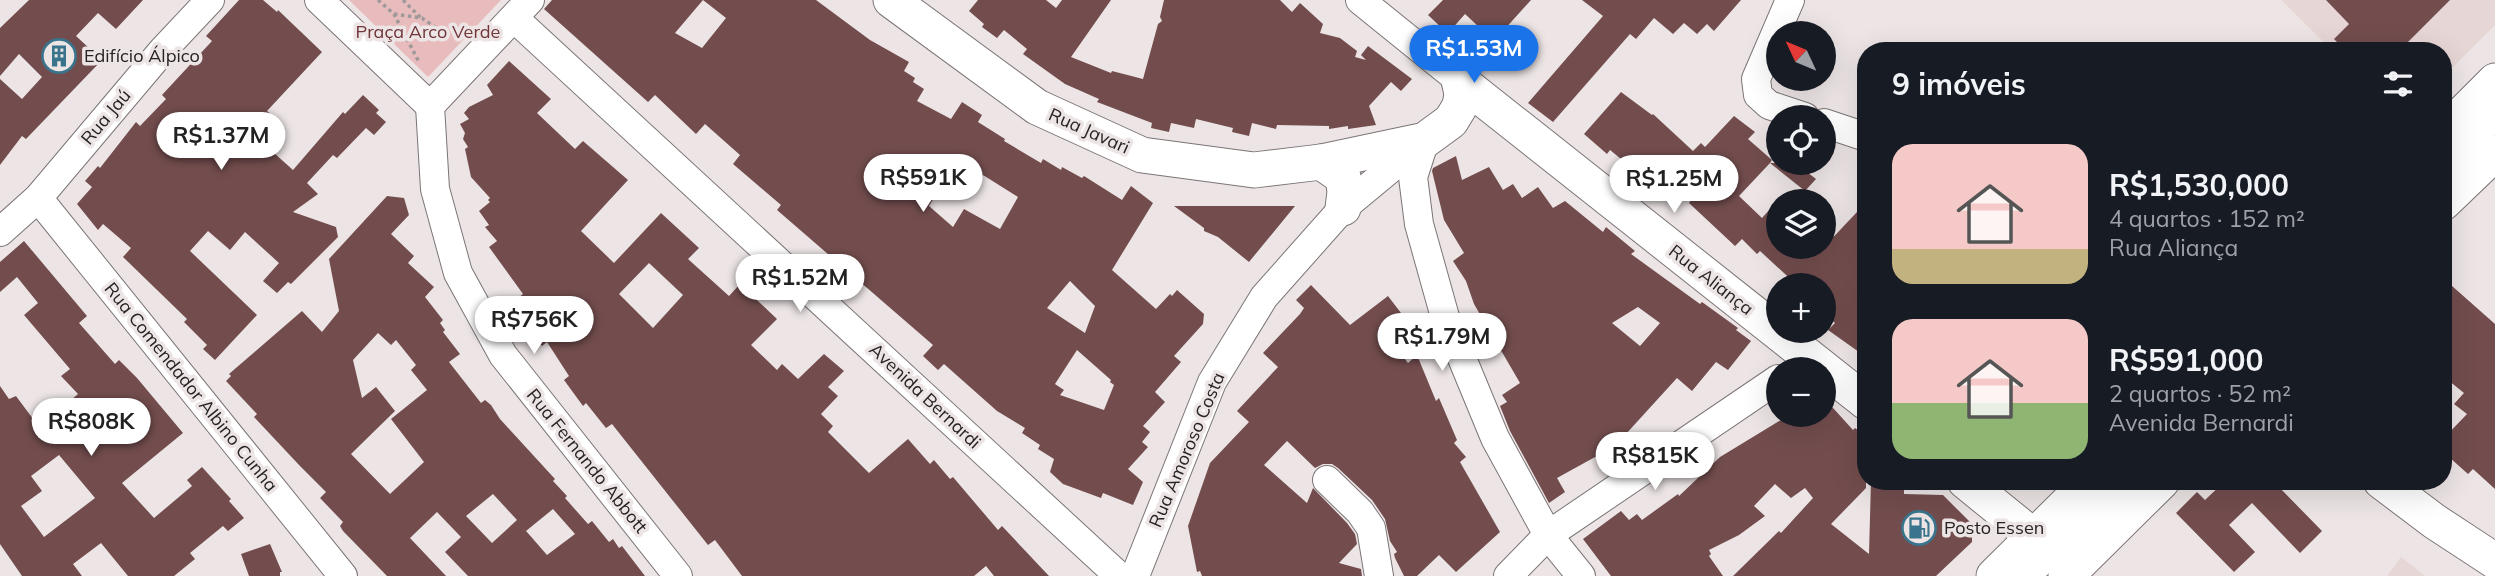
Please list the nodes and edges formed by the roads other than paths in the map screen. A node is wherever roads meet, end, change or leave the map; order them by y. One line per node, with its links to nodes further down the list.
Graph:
1 (210, 0): 19 (street, Rua Jaú)
2 (319, 0): 10 (street)
3 (891, 0): 17 (main road, Rua Javari)
4 (1360, 0): 7 (street, Rua Aliança)
5 (1790, 0): 9 (street)
6 (522, 9): 10 (street); 37 (street, Avenida Bernardi)
7 (1459, 80): 11 (main road, Rua Aliança); 14 (main road)
8 (2495, 81): 16 (main road)
9 (1769, 105)
10 (430, 106): 36 (street, Rua Fernando Abbott)
11 (1503, 115): 14 (main road, Rua Amoroso Costa); 22 (main road, Rua Aliança)
12 (2495, 116): 16 (street)
13 (1836, 127): 15 (street)
14 (1438, 131): 17 (main road, Rua Javari); 20 (street, Rua Amoroso Costa); 32 (street)
15 (1857, 134)
16 (2466, 160): 18 (main road)
17 (1321, 162): 20 (main road)
18 (2452, 186)
19 (38, 198): 21 (street, Rua Jaú); 35 (street, Rua Comendador Albino Cunha)
20 (1343, 208): 38 (street, Rua Amoroso Costa)
21 (0, 232)
22 (1793, 357)
23 (1836, 384): 25 (main road, Rua Aliança)
24 (1766, 387): 32 (street)
25 (1857, 397)
26 (1327, 480): 39 (street)
27 (1976, 490): 33 (main road)
28 (2081, 490): 33 (main road)
29 (2114, 490): 43 (street)
30 (2153, 490): 44 (main road)
31 (2393, 490): 34 (main road)
32 (1548, 535): 40 (street); 41 (street)
33 (2034, 537): 42 (main road)
34 (2495, 561)
35 (343, 576)
36 (678, 576)
37 (1119, 576)
38 (1135, 576)
39 (1380, 576)
40 (1508, 576)
41 (1581, 576)
42 (1994, 576)
43 (2026, 576)
44 (2066, 576)

